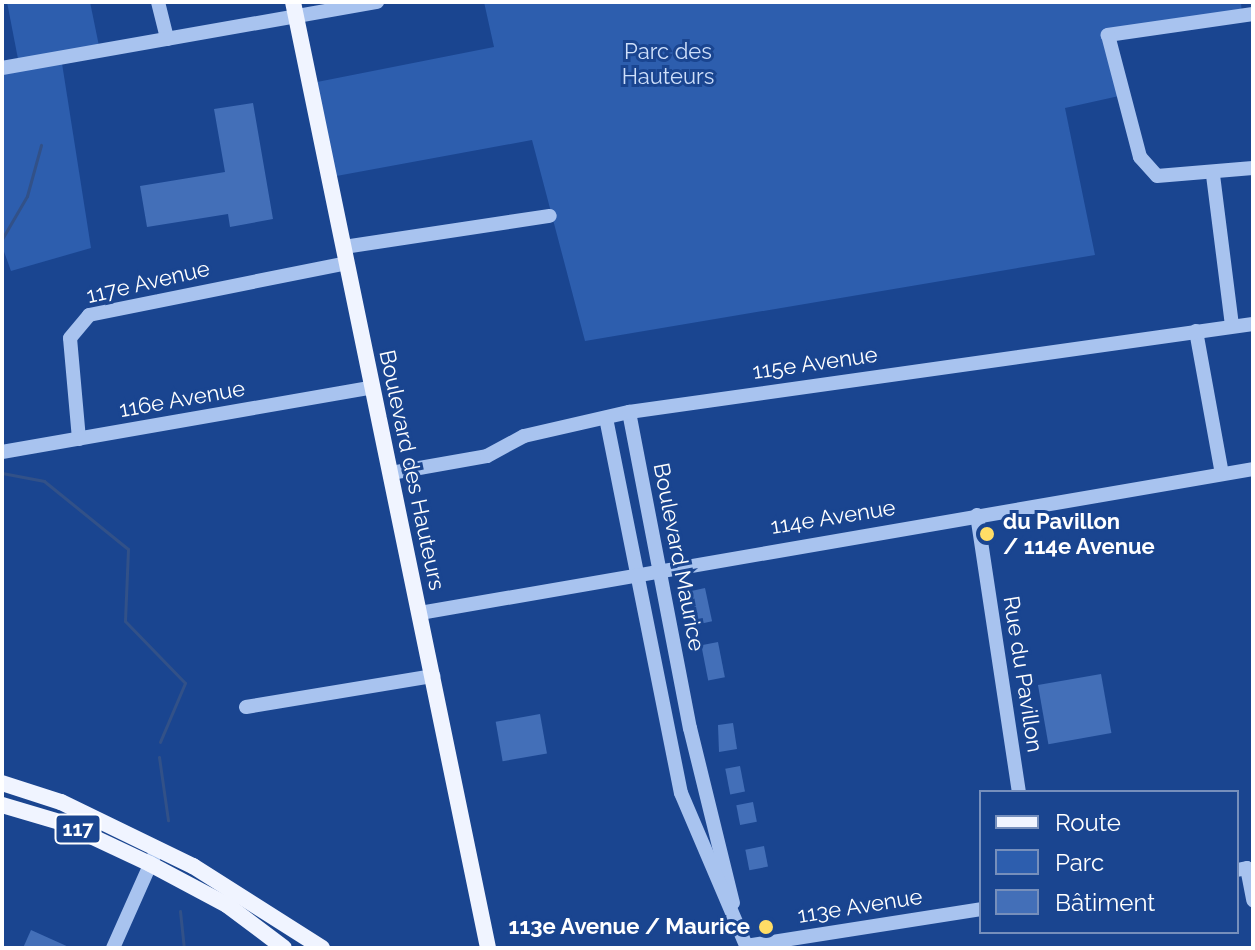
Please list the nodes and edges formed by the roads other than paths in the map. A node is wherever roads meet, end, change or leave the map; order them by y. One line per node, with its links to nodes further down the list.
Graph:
1 (158, 2): 5 (street)
2 (377, 2): 3 (street)
3 (294, 9): 5 (street); 10 (main road, Boulevard des Hauteurs)
4 (1253, 14): 8 (street)
5 (167, 39): 6 (street)
6 (2, 68)
7 (1253, 168): 8 (street)
8 (1213, 175): 12 (street)
9 (550, 216): 10 (street, 117e Avenue)
10 (346, 255): 14 (main road, Boulevard des Hauteurs); 17 (street, 117e Avenue)
11 (1253, 324): 12 (street, 115e Avenue)
12 (1232, 326): 13 (street, 115e Avenue)
13 (1196, 331): 15 (street, 115e Avenue); 21 (street)
14 (369, 388): 17 (street, 116e Avenue); 20 (main road, Boulevard des Hauteurs)
15 (629, 412): 16 (street, 115e Avenue); 23 (street, Boulevard Maurice)
16 (606, 418): 20 (street, 115e Avenue); 24 (street, Boulevard Maurice)
17 (79, 439): 18 (street, 116e Avenue)
18 (2, 452)
19 (1253, 469): 21 (street, 114e Avenue)
20 (391, 473): 25 (main road, Boulevard des Hauteurs)
21 (1222, 474): 22 (street, 114e Avenue)
22 (977, 515): 23 (street, 114e Avenue); 33 (street, Rue du Pavillon)
23 (659, 568): 24 (street, 114e Avenue); 28 (street, Boulevard Maurice)
24 (635, 573): 25 (street, 114e Avenue); 29 (street, Boulevard Maurice)
25 (420, 613): 26 (main road, Boulevard des Hauteurs)
26 (433, 676): 27 (street); 43 (main road, Boulevard des Hauteurs)
27 (246, 707)
28 (686, 710): 29 (street); 39 (street, Boulevard Maurice)
29 (662, 712): 39 (street, Boulevard Maurice)
30 (2, 772): 32 (main road)
31 (2, 783): 32 (main road)
32 (23, 788): 35 (main road, 117)
33 (1019, 790)
34 (2, 805): 35 (main road, 117)
35 (154, 856): 40 (street); 41 (main road, 117); 42 (main road, 117)
36 (1242, 869): 37 (street)
37 (1253, 900)
38 (979, 909): 39 (street, 113e Avenue)
39 (746, 947)
40 (113, 948)
41 (284, 948)
42 (322, 948)
43 (488, 948)

